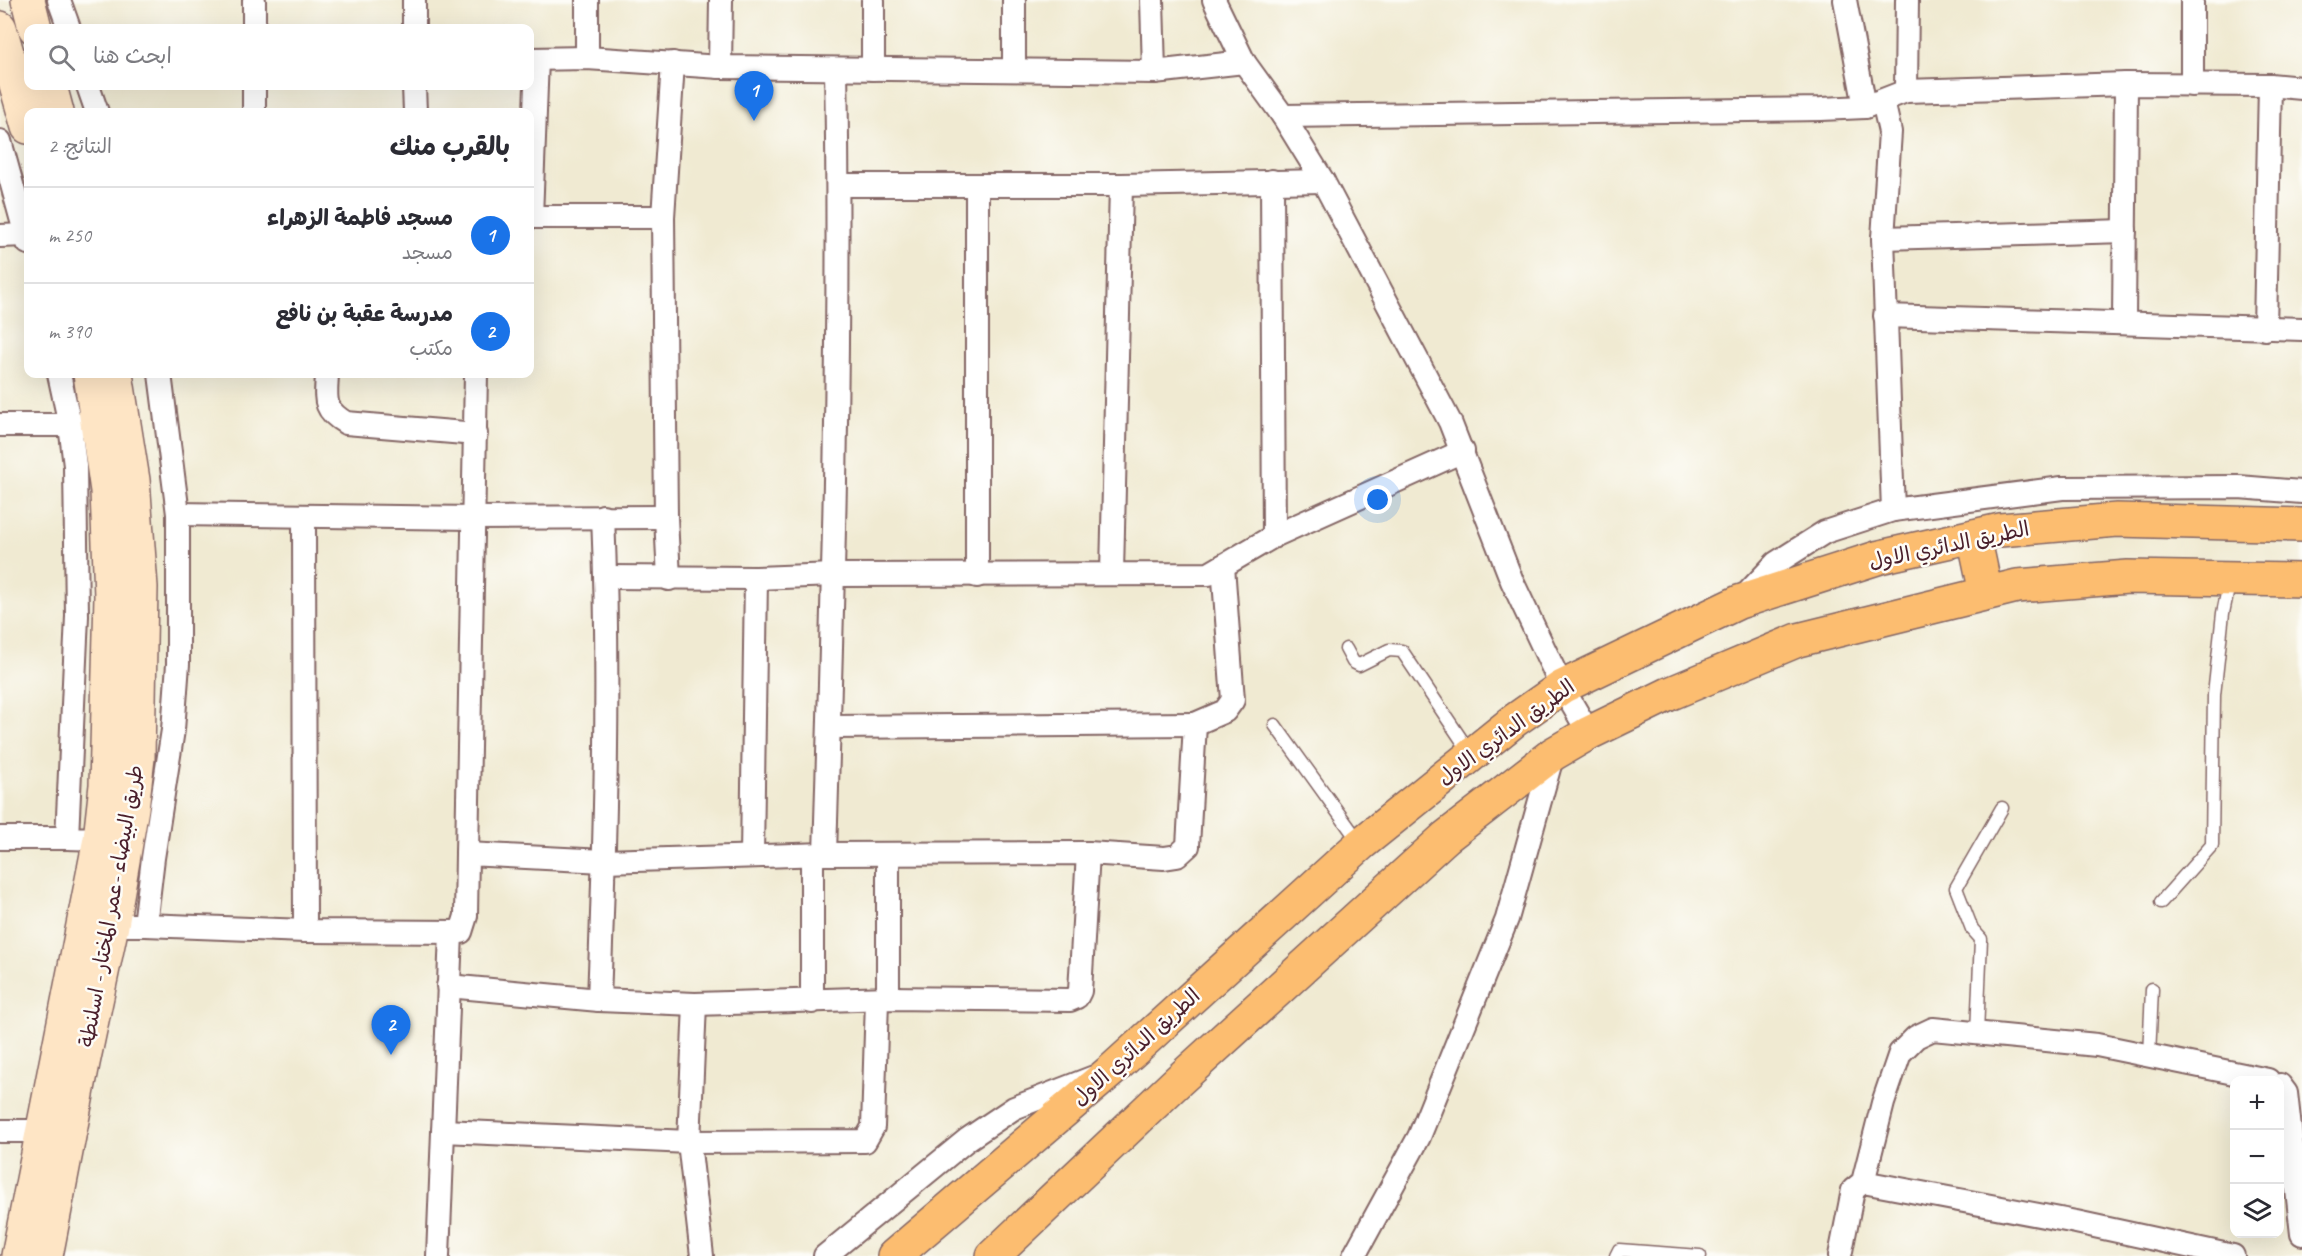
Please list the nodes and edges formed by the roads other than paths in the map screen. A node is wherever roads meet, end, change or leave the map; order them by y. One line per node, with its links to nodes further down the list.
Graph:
1 (28, 0): 14 (main road)
2 (59, 0): 15 (street)
3 (254, 0): 16 (street)
4 (414, 0): 17 (street)
5 (587, 0): 19 (street)
6 (721, 0): 23 (street)
7 (873, 0): 25 (street)
8 (1014, 0): 26 (street)
9 (1152, 0): 27 (street)
10 (1214, 0): 21 (street)
11 (1845, 0): 38 (street)
12 (1907, 0): 37 (street)
13 (2192, 0): 29 (street)
14 (34, 24)
15 (68, 24)
16 (254, 24)
17 (414, 24)
18 (0, 28): 44 (main road)
19 (586, 58): 20 (street); 22 (street)
20 (534, 59)
21 (1244, 62): 27 (street); 45 (street)
22 (673, 63): 23 (street); 53 (street)
23 (720, 67): 24 (street)
24 (836, 69): 25 (street); 49 (street)
25 (873, 69): 26 (street)
26 (1014, 70): 27 (street)
27 (1154, 72)
28 (2126, 84): 29 (street); 37 (street); 55 (street)
29 (2192, 85): 30 (street)
30 (2270, 85): 31 (street); 61 (street)
31 (2302, 88)
32 (51, 90): 39 (main road)
33 (89, 90): 40 (street)
34 (254, 90): 41 (street)
35 (414, 90): 42 (street)
36 (532, 90): 43 (street)
37 (1906, 91): 38 (street)
38 (1874, 104): 45 (street); 57 (street)
39 (56, 108)
40 (96, 108)
41 (254, 108)
42 (415, 108)
43 (532, 108)
44 (24, 114)
45 (1283, 116): 48 (street)
46 (0, 141): 54 (street)
47 (1272, 181): 48 (street); 50 (street); 81 (street)
48 (1323, 181): 72 (street)
49 (838, 185): 51 (street); 85 (street)
50 (1121, 185): 51 (street); 84 (street)
51 (977, 186): 86 (street)
52 (534, 217): 53 (street)
53 (663, 217): 78 (street)
54 (24, 228)
55 (2125, 231): 57 (street); 60 (street)
56 (0, 236): 58 (street)
57 (1883, 238): 59 (street)
58 (24, 239)
59 (1885, 316): 60 (street); 74 (street)
60 (2124, 322): 61 (street)
61 (2265, 329): 62 (street)
62 (2302, 329)
63 (61, 378): 70 (street)
64 (90, 378): 70 (main road, طريق البيضاء -عمر المختار - اسلنطة)
65 (117, 378): 114 (main road, طريق البيضاء -عمر المختار - اسلنطة)
66 (161, 378): 75 (street)
67 (327, 378): 71 (street)
68 (476, 378): 71 (street)
69 (0, 425): 70 (street)
70 (84, 425): 104 (street); 105 (main road, طريق البيضاء -عمر المختار - اسلنطة)
71 (476, 434): 79 (street)
72 (1463, 451): 81 (street); 95 (street)
73 (2302, 492): 74 (street)
74 (1893, 510): 93 (street)
75 (178, 514): 76 (street); 115 (street)
76 (304, 516): 79 (street); 116 (street)
77 (603, 516): 78 (street); 79 (street); 87 (street)
78 (666, 517): 89 (street)
79 (474, 518): 108 (street)
80 (2302, 525): 82 (main road, الطريق الدائري الاول)
81 (1274, 536): 83 (street)
82 (1974, 536): 92 (main road); 93 (main road, الطريق الدائري الاول)
83 (1223, 566): 84 (street); 96 (street)
84 (1112, 573): 86 (street)
85 (834, 575): 86 (street); 88 (street); 98 (street)
86 (977, 576)
87 (606, 578): 89 (street); 112 (street)
88 (756, 578): 89 (street); 111 (street)
89 (669, 579)
90 (2230, 579): 91 (main road); 92 (main road); 113 (lane)
91 (2302, 580)
92 (1986, 593): 99 (main road)
93 (1739, 602): 95 (main road, الطريق الدائري الاول)
94 (1346, 648): 100 (lane)
95 (1562, 687): 99 (street); 100 (main road, الطريق الدائري الاول)
96 (1195, 724): 98 (street); 107 (street)
97 (1275, 725): 106 (lane)
98 (829, 727): 109 (street)
99 (1589, 733): 101 (main road)
100 (1472, 754): 106 (main road, الطريق الدائري الاول)
101 (1553, 754): 141 (main road); 142 (street)
102 (2002, 808): 124 (lane)
103 (0, 838): 104 (street)
104 (67, 838): 105 (street)
105 (100, 839): 114 (main road, طريق البيضاء -عمر المختار - اسلنطة)
106 (1361, 844): 126 (main road, الطريق الدائري الاول)
107 (1088, 853): 110 (street); 120 (street)
108 (467, 854): 112 (street); 117 (street)
109 (818, 855): 110 (street); 111 (street); 122 (street)
110 (888, 855): 120 (street)
111 (752, 856): 112 (street)
112 (604, 861): 121 (street)
113 (2161, 902)
114 (106, 904): 115 (street); 130 (main road, طريق البيضاء -عمر المختار - اسلنطة); 136 (main road, طريق البيضاء -عمر المختار - اسلنطة)
115 (145, 925): 116 (street)
116 (305, 931): 117 (street)
117 (451, 933): 118 (street)
118 (448, 986): 121 (street); 131 (street)
119 (2152, 989): 125 (lane)
120 (883, 999): 122 (street); 132 (street)
121 (599, 1000): 123 (street)
122 (812, 1002): 123 (street)
123 (696, 1004): 132 (street)
124 (1977, 1033): 125 (street); 133 (street)
125 (2149, 1056): 127 (street)
126 (1112, 1070): 139 (street); 140 (main road, الطريق الدائري الاول)
127 (2248, 1076)
128 (2284, 1090): 134 (street)
129 (0, 1131): 130 (street)
130 (42, 1131): 135 (main road, طريق البيضاء -عمر المختار - اسلنطة)
131 (443, 1131): 132 (street); 137 (street)
132 (689, 1142): 138 (street)
133 (1863, 1182): 145 (street); 146 (street)
134 (2302, 1234)
135 (18, 1256)
136 (46, 1256)
137 (438, 1256)
138 (702, 1256)
139 (825, 1256)
140 (894, 1256)
141 (993, 1256)
142 (1354, 1256)
143 (1616, 1256): 144 (lane)
144 (1700, 1256)
145 (1840, 1256)
146 (2233, 1256)

